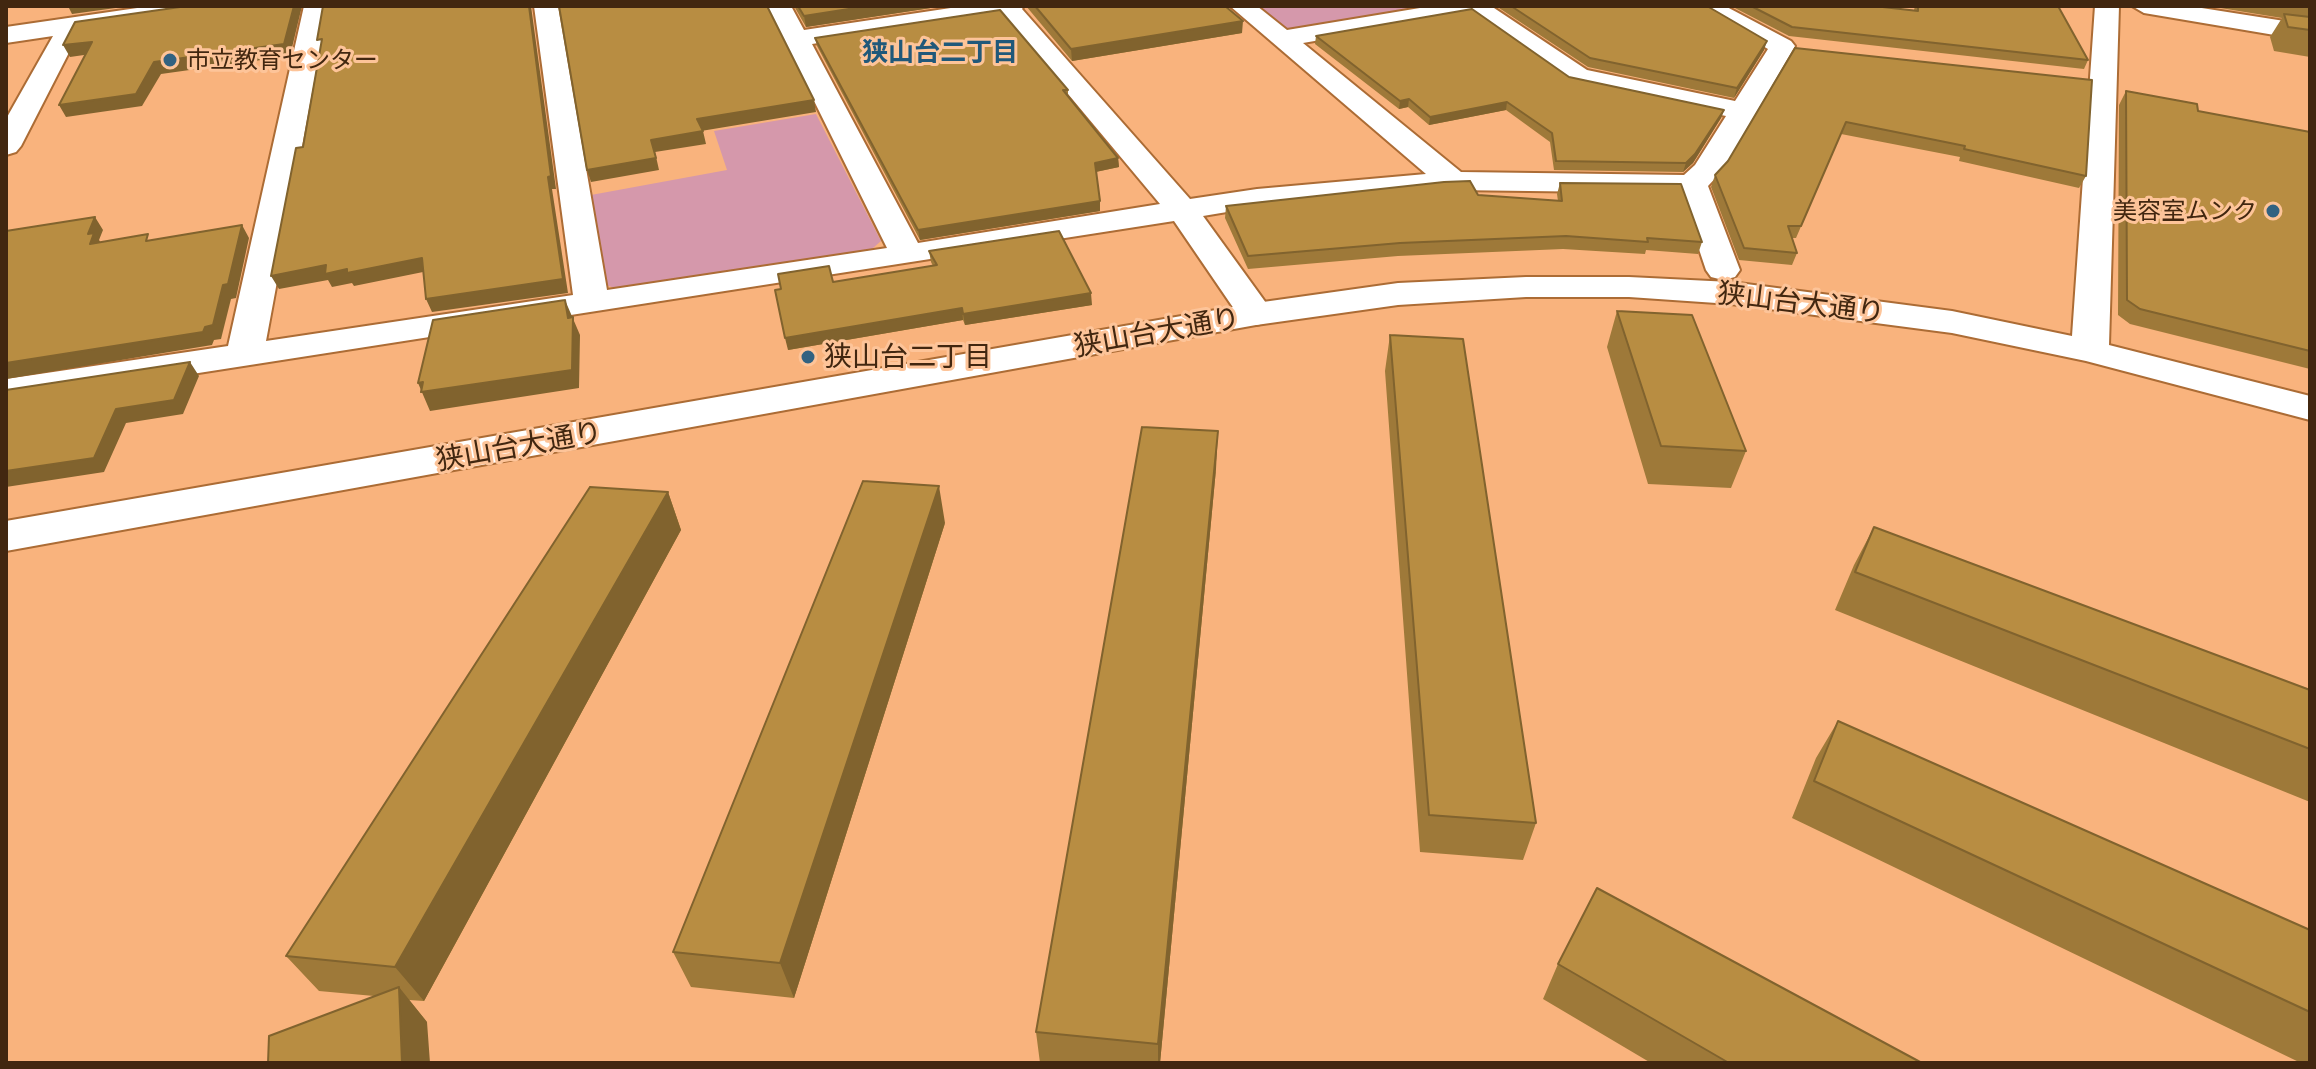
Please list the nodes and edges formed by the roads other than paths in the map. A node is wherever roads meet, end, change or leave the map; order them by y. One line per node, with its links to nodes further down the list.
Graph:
1 (200, 6): 11 (street)
2 (316, 6): 26 (street)
3 (546, 6): 23 (street)
4 (779, 6): 14 (street)
5 (1009, 6): 14 (street); 20 (street)
6 (1242, 6): 15 (street)
7 (1475, 6): 15 (street); 16 (street)
8 (1707, 6): 16 (street)
9 (2107, 6): 25 (street)
10 (2144, 6): 12 (street)
11 (71, 25): 13 (street); 17 (street)
12 (2310, 33)
13 (6, 35)
14 (796, 39): 21 (street)
15 (1282, 39): 18 (street)
16 (1743, 111): 19 (street)
17 (6, 146)
18 (1453, 181): 19 (street); 20 (street)
19 (1692, 184): 22 (street)
20 (1181, 209): 21 (street); 24 (street)
21 (907, 255): 23 (street)
22 (1723, 270)
23 (592, 303): 26 (street)
24 (1256, 314): 25 (street, 狭山台大通り); 29 (street, 狭山台大通り)
25 (2090, 351): 28 (street, 狭山台大通り)
26 (245, 352): 27 (street)
27 (6, 391)
28 (2310, 408)
29 (6, 536)

